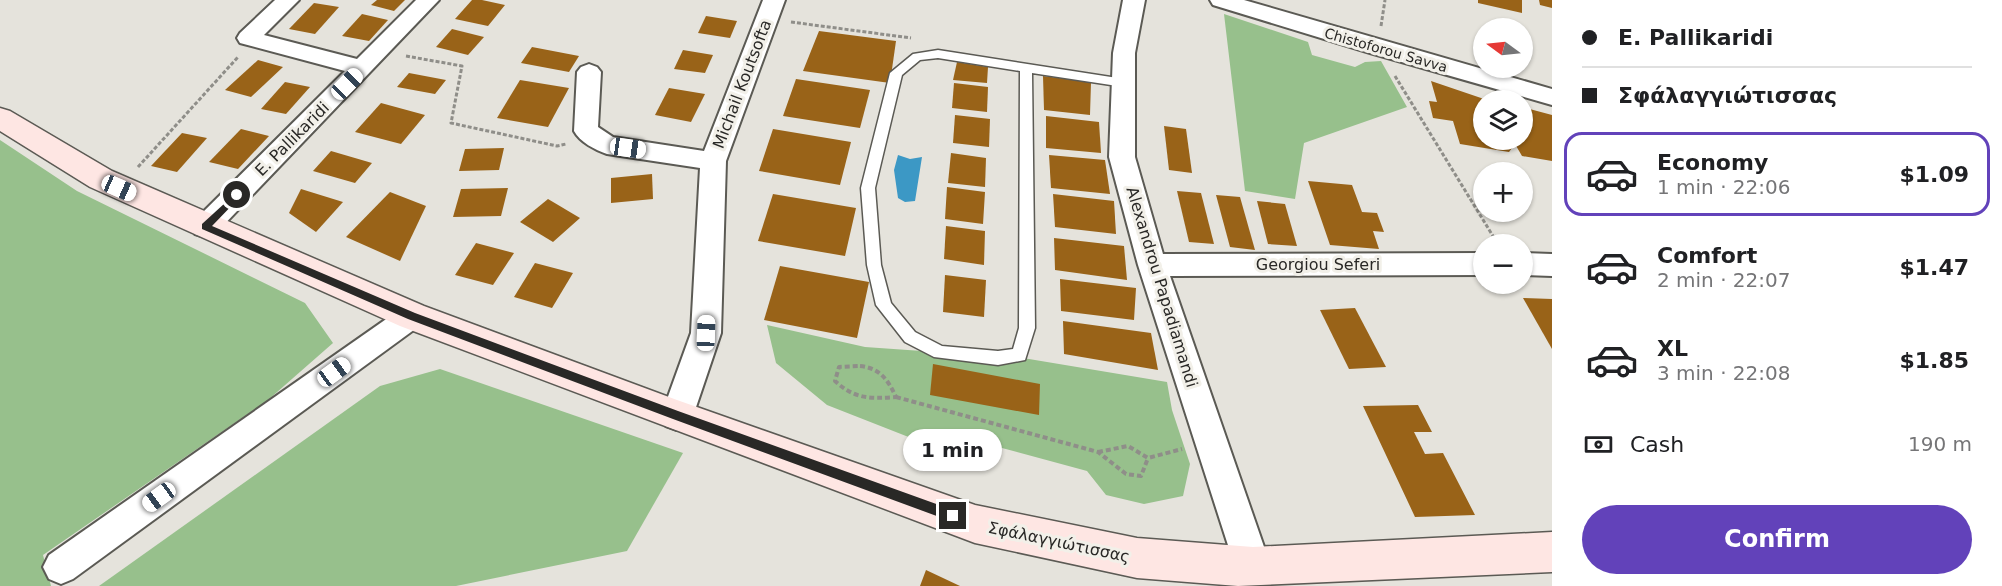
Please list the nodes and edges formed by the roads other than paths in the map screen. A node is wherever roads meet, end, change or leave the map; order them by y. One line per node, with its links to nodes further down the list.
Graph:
1 (288, 0): 6 (street)
2 (428, 0): 6 (street, E. Pallikaridi)
3 (774, 0): 12 (street, Michail Koutsofta)
4 (1134, 0): 9 (street, Alexandrou Papadiamandi)
5 (1221, 0): 10 (street, Chistoforou Savva)
6 (370, 59): 13 (street, E. Pallikaridi)
7 (1026, 67): 7 (lane); 9 (lane)
8 (589, 72): 12 (street)
9 (1124, 83): 16 (street, Alexandrou Papadiamandi)
10 (1552, 96)
11 (0, 118): 13 (street, Σφάλαγγιώτισσας)
12 (713, 161): 19 (street, Michail Koutsofta)
13 (205, 227): 18 (street, Σφάλαγγιώτισσας)
14 (1473, 264): 16 (street, Georgiou Seferi)
15 (1533, 264): 17 (street)
16 (1152, 265): 22 (street, Alexandrou Papadiamandi)
17 (1552, 265)
18 (412, 316): 19 (street, Σφάλαγγιώτισσας); 21 (street)
19 (676, 416): 22 (street, Σφάλαγγιώτισσας)
20 (1552, 552): 22 (street, Σφάλαγγιώτισσας)
21 (61, 567)
22 (1253, 567)

